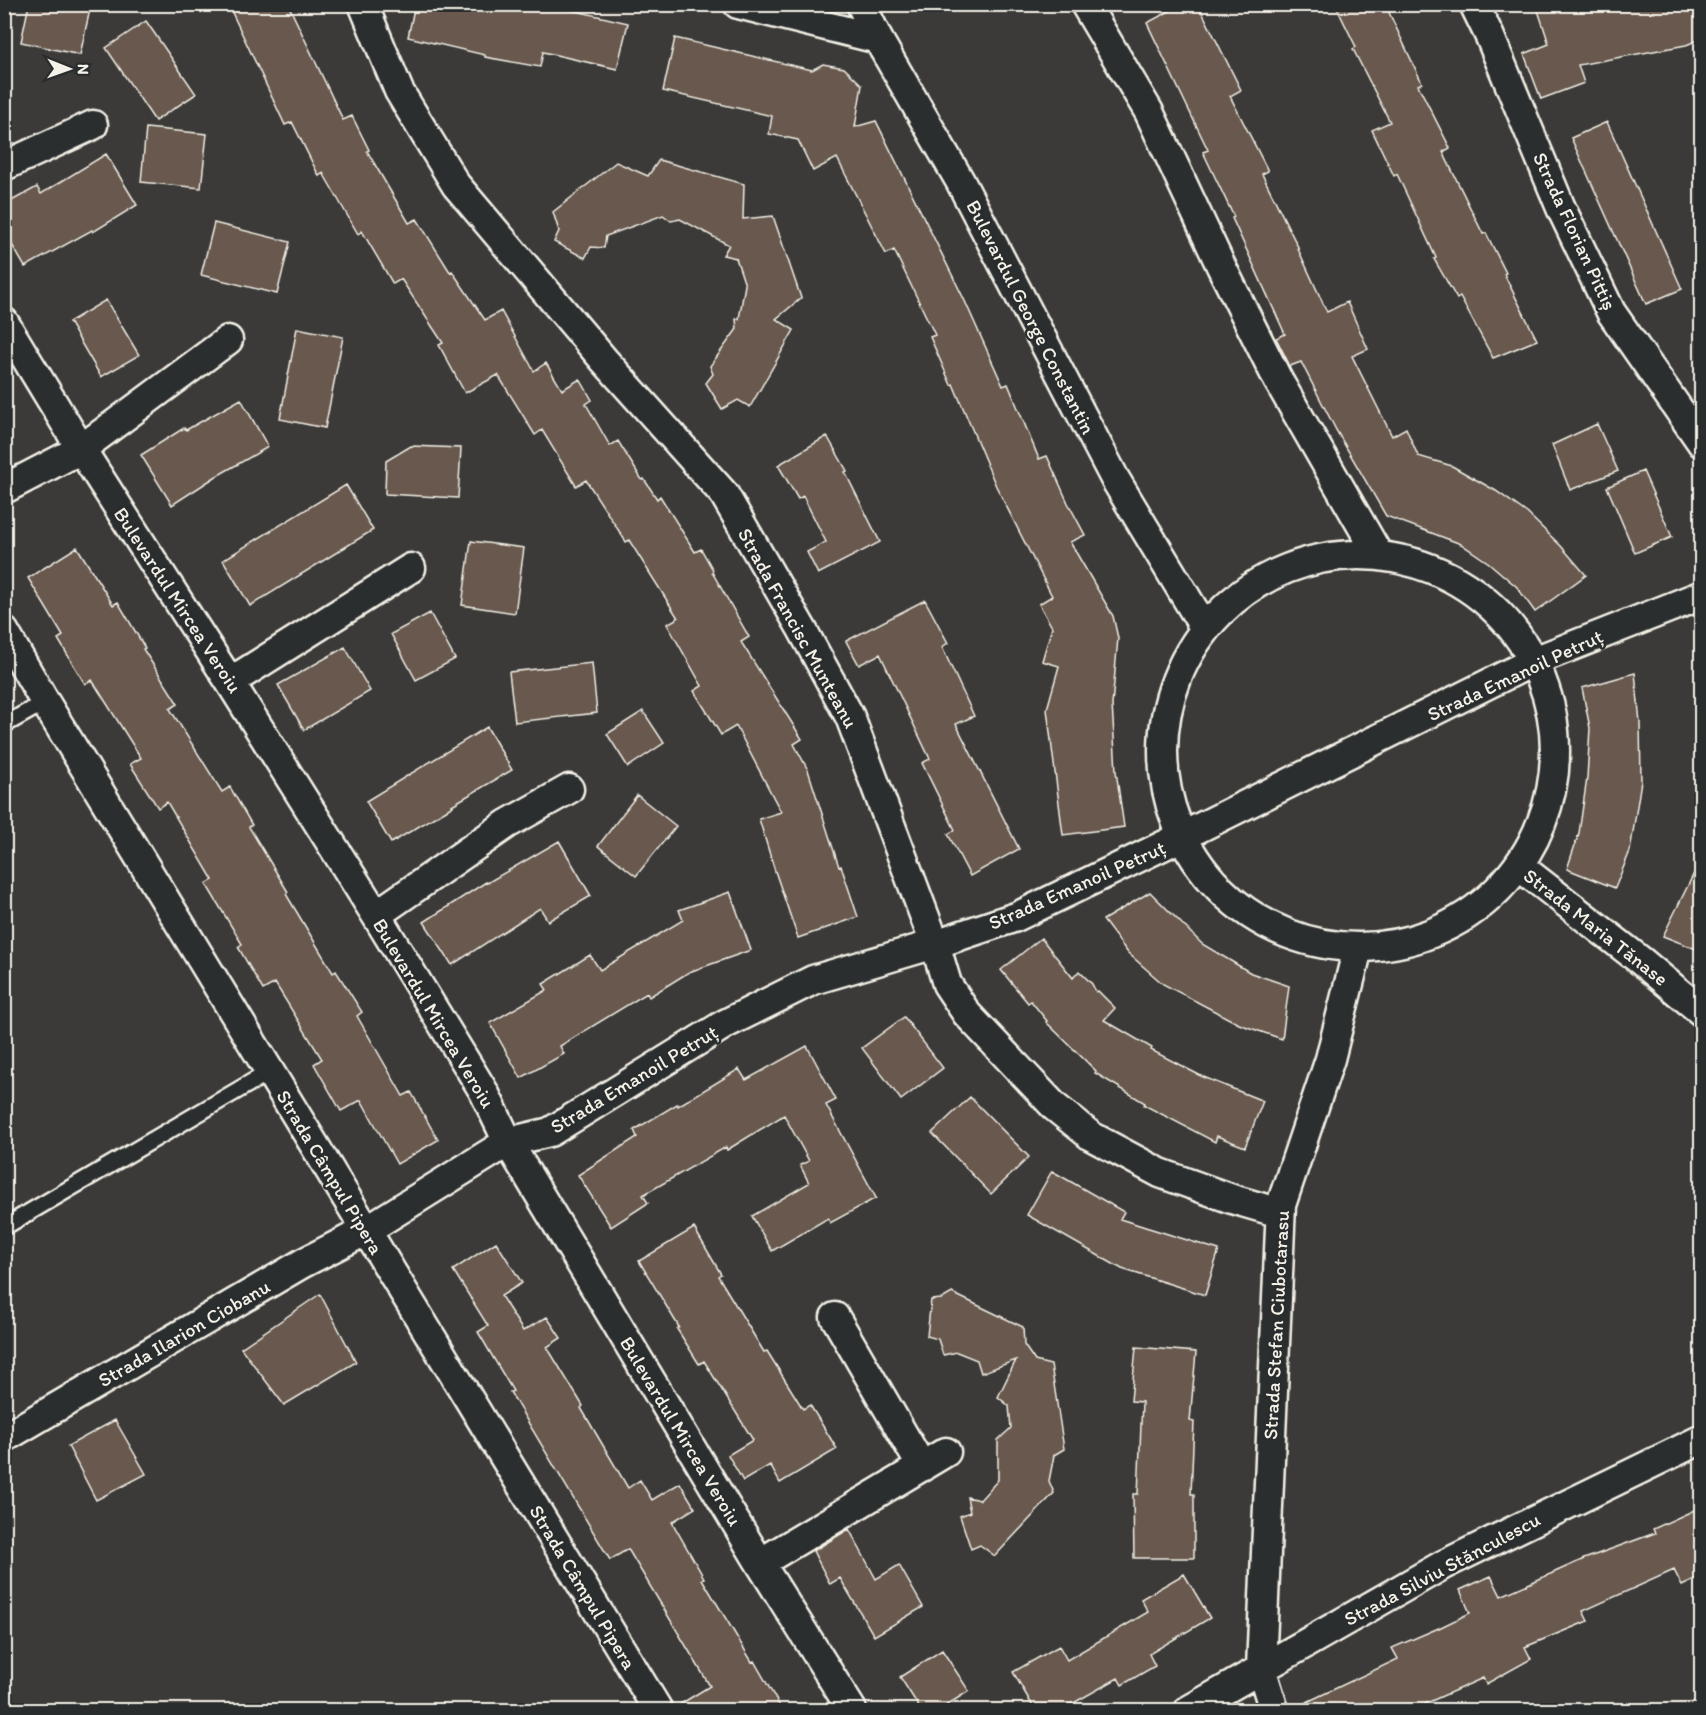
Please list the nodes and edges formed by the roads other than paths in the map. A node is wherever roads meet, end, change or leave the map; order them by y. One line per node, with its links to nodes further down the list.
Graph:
1 (363, 4): 27 (street, Strada Francisc Munteanu)
2 (738, 4): 6 (street)
3 (861, 4): 6 (street, Bulevardul George Constantin)
4 (1085, 4): 14 (street)
5 (1474, 4): 11 (street, Strada Florian Pittiș)
6 (878, 39): 17 (street, Bulevardul George Constantin)
7 (93, 125): 8 (street)
8 (4, 166)
9 (4, 322): 12 (street, Bulevardul Mircea Veroiu)
10 (228, 340): 12 (street)
11 (1701, 442)
12 (81, 449): 13 (street); 20 (street, Bulevardul Mircea Veroiu)
13 (4, 489)
14 (1378, 554): 17 (street); 19 (street)
15 (411, 568): 20 (street)
16 (1701, 595): 19 (street, Strada Emanoil Petruț)
17 (1204, 627): 24 (street)
18 (4, 631): 21 (street, Strada Câmpul Pipera)
19 (1534, 662): 24 (street, Strada Emanoil Petruț); 25 (street)
20 (230, 682): 26 (street, Bulevardul Mircea Veroiu)
21 (45, 702): 22 (lane); 30 (street, Strada Câmpul Pipera)
22 (4, 725)
23 (569, 789): 26 (street)
24 (1181, 837): 27 (street, Strada Emanoil Petruț); 28 (street)
25 (1519, 866): 28 (street); 29 (street, Strada Maria Tănase)
26 (376, 915): 31 (street, Bulevardul Mircea Veroiu)
27 (935, 944): 31 (street, Strada Emanoil Petruț); 32 (street, Strada Francisc Munteanu)
28 (1358, 948): 32 (street, Strada Stefan Ciubotarasu)
29 (1701, 1012)
30 (269, 1072): 33 (lane); 34 (street, Strada Câmpul Pipera)
31 (508, 1142): 34 (street, Strada Emanoil Petruț); 40 (street, Bulevardul Mircea Veroiu)
32 (1280, 1213): 41 (street, Strada Stefan Ciubotarasu)
33 (4, 1227)
34 (365, 1231): 36 (street, Strada Ilarion Ciobanu); 42 (street, Strada Câmpul Pipera)
35 (835, 1317): 39 (street)
36 (4, 1438)
37 (1701, 1439): 41 (street, Strada Silviu Stănculescu)
38 (946, 1452): 39 (street)
39 (922, 1467): 40 (street)
40 (760, 1563): 43 (street, Bulevardul Mircea Veroiu)
41 (1261, 1668): 44 (street, Strada Silviu Stănculescu); 45 (street, Strada Stefan Ciubotarasu)
42 (658, 1710)
43 (852, 1710)
44 (1189, 1710)
45 (1274, 1710)

